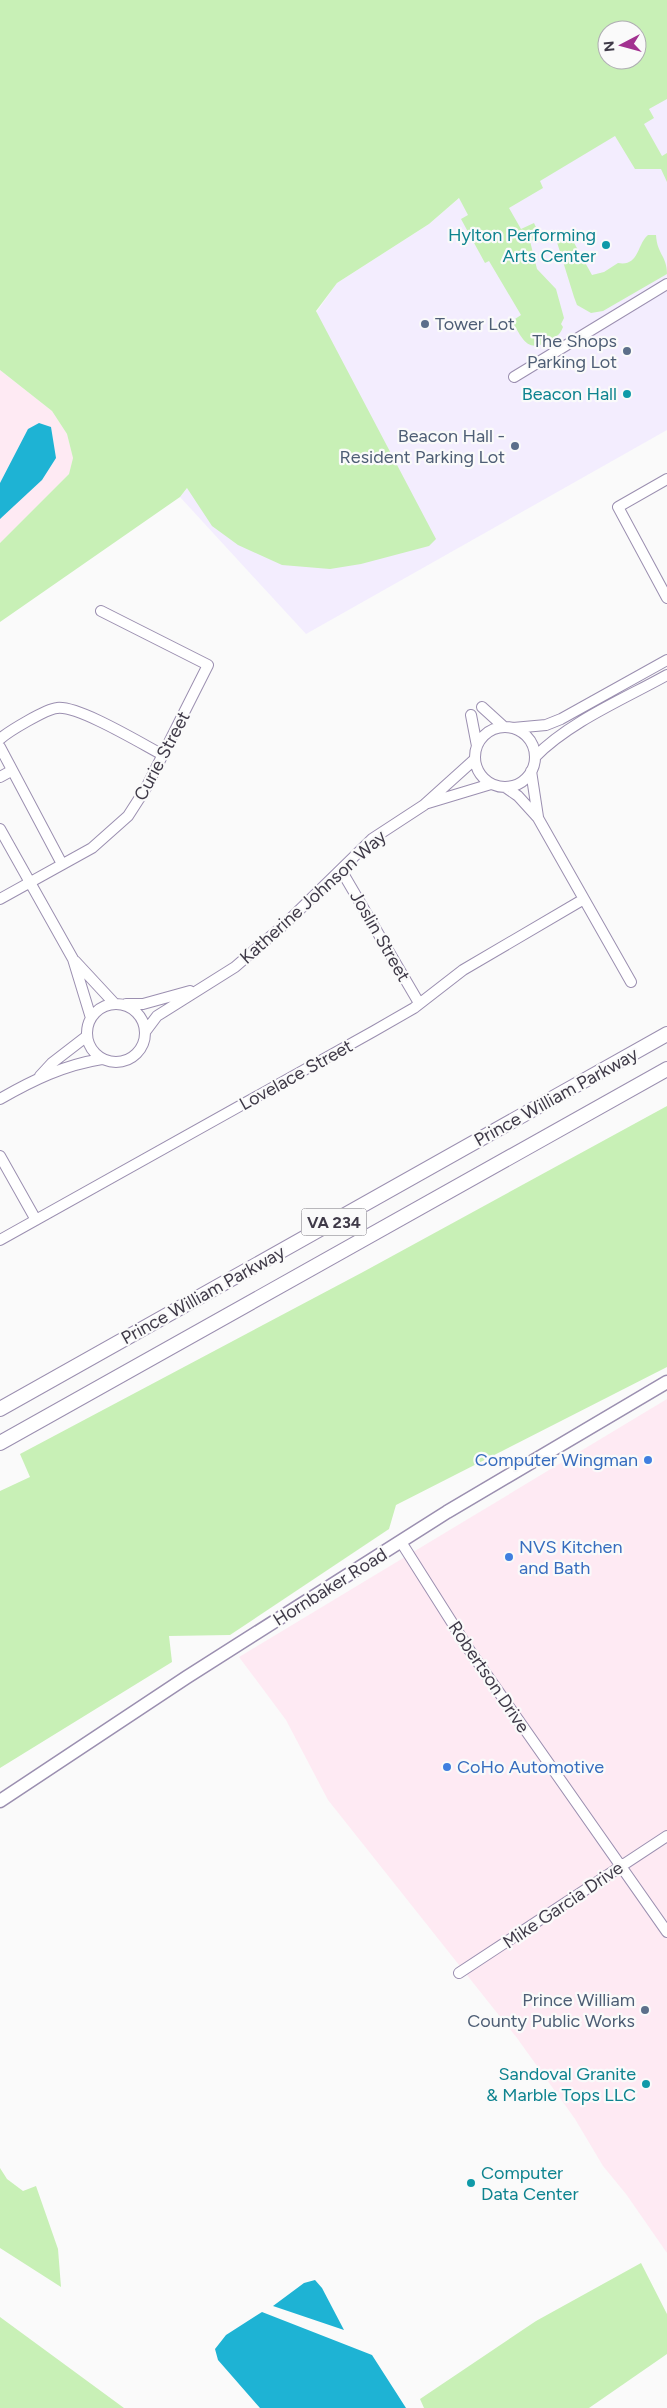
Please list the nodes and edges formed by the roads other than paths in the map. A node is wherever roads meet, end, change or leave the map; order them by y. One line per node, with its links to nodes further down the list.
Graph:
1 (667, 284): 2 (street)
2 (514, 377)
3 (667, 479): 4 (street)
4 (667, 598)
5 (101, 611): 14 (street, Curie Street)
6 (667, 660): 10 (street)
7 (667, 675): 15 (street)
8 (482, 707): 10 (street)
9 (471, 715): 12 (street)
10 (508, 728): 12 (street); 15 (street)
11 (0, 739): 14 (street)
12 (477, 746): 16 (street)
13 (0, 748): 17 (street)
14 (163, 755): 25 (street, Curie Street)
15 (535, 756): 18 (street)
16 (475, 759): 20 (street); 22 (street, Katherine Johnson Way)
17 (11, 771): 19 (street); 25 (street)
18 (531, 771): 21 (street); 23 (street)
19 (0, 777)
20 (491, 784): 21 (street); 22 (street, Katherine Johnson Way)
21 (505, 787): 23 (street)
22 (424, 804): 26 (street, Katherine Johnson Way)
23 (538, 818): 29 (street)
24 (0, 829): 27 (street)
25 (62, 864): 27 (street, Curie Street)
26 (341, 870): 32 (street, Katherine Johnson Way); 33 (street, Joslin Street)
27 (30, 882): 28 (street, Curie Street); 30 (street)
28 (0, 899)
29 (584, 899): 31 (street); 33 (street, Lovelace Street)
30 (72, 958): 34 (street); 35 (street)
31 (631, 982)
32 (201, 988): 34 (street, Katherine Johnson Way); 36 (street, Katherine Johnson Way)
33 (419, 1003): 44 (street, Lovelace Street)
34 (119, 1004): 35 (street); 36 (street)
35 (91, 1018): 38 (street)
36 (145, 1032): 39 (street)
37 (667, 1034): 47 (highway, Prince William Parkway / VA 234)
38 (87, 1036): 39 (street); 41 (street)
39 (102, 1059): 41 (street)
40 (667, 1069): 48 (highway, Prince William Parkway / VA 234)
41 (39, 1077): 42 (street)
42 (0, 1099)
43 (0, 1156): 44 (street)
44 (36, 1220): 45 (street, Lovelace Street)
45 (0, 1240)
46 (667, 1382): 49 (main road, Hornbaker Road)
47 (0, 1409)
48 (0, 1443)
49 (401, 1542): 50 (main road, Hornbaker Road); 52 (street, Robertson Drive)
50 (0, 1801)
51 (667, 1836): 52 (street, Mike Garcia Drive)
52 (621, 1865): 53 (street, Robertson Drive); 54 (street, Mike Garcia Drive)
53 (667, 1932)
54 (459, 1973)

